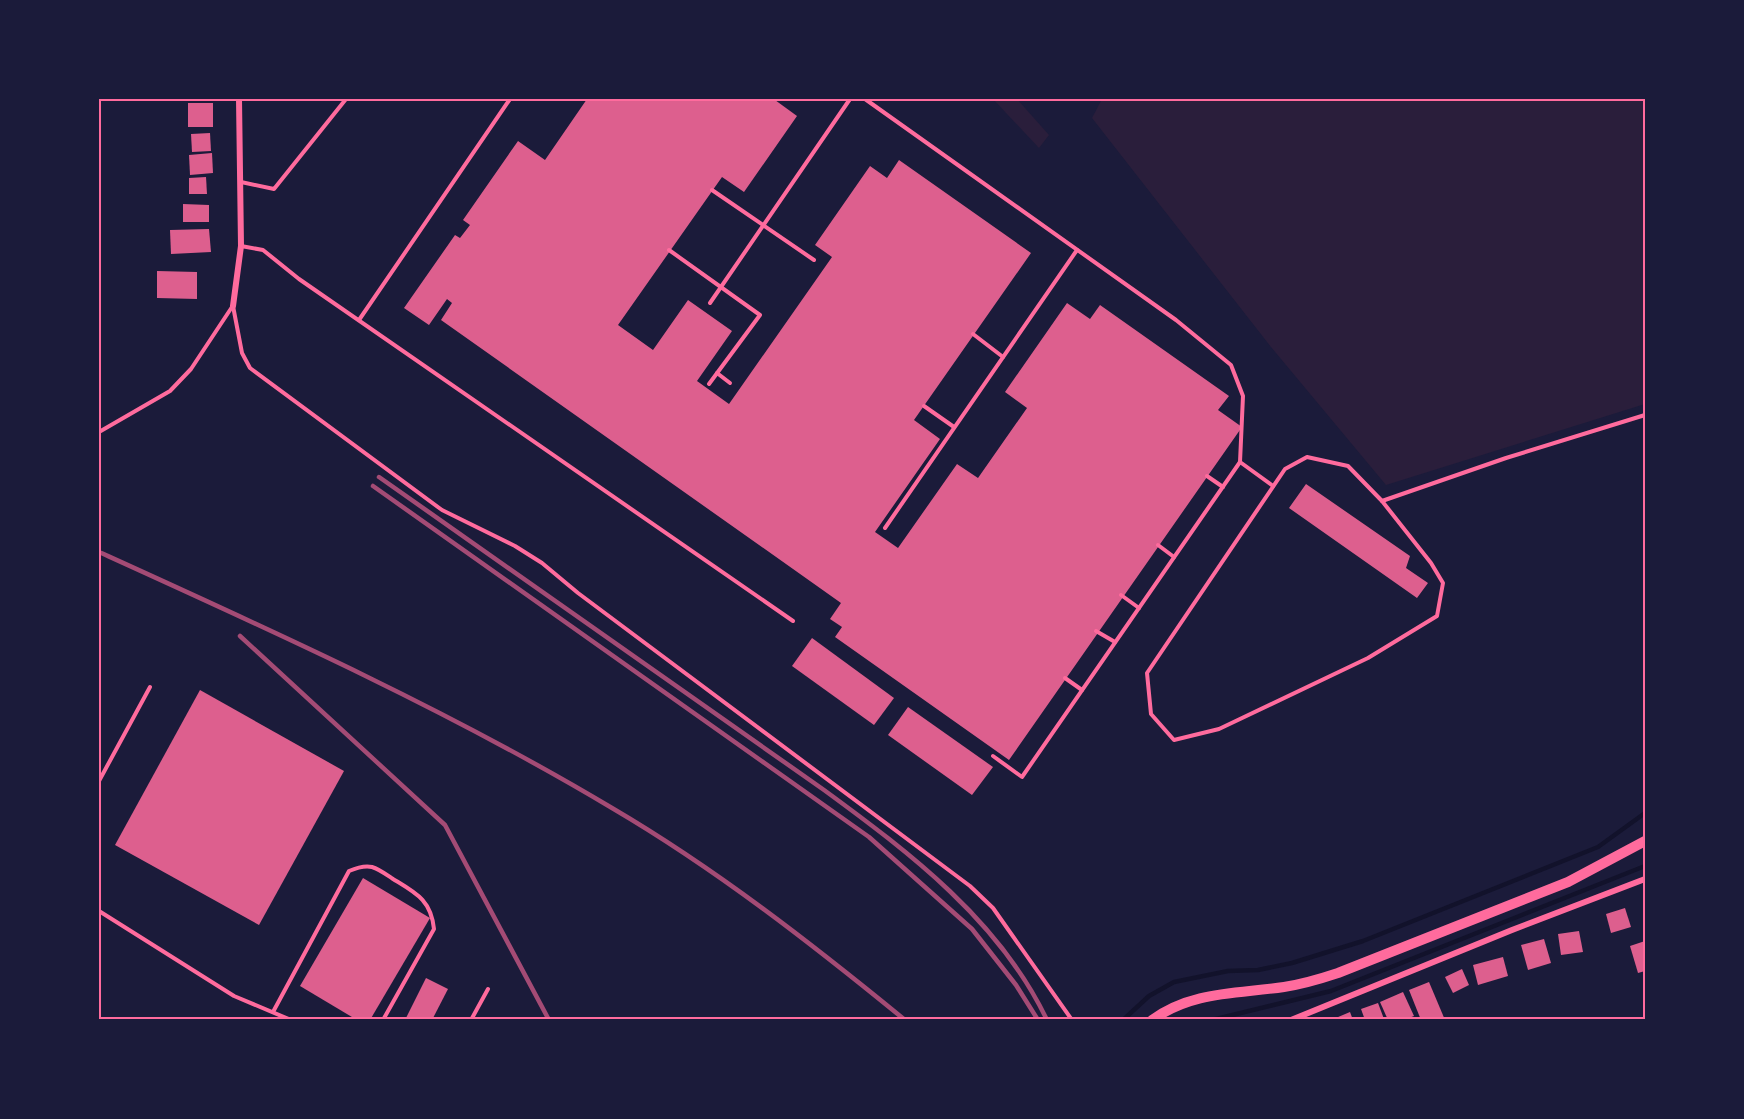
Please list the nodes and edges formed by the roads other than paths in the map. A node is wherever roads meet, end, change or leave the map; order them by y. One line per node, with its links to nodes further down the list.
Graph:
1 (239, 99): 6 (street)
2 (346, 99): 6 (lane)
3 (510, 99): 16 (lane)
4 (850, 99): 8 (lane)
5 (865, 99): 11 (lane)
6 (241, 182): 9 (street)
7 (712, 190): 8 (lane)
8 (764, 225): 12 (lane); 13 (lane)
9 (241, 246): 15 (street); 16 (lane)
10 (669, 250): 13 (lane)
11 (1077, 250): 18 (lane); 26 (lane)
12 (814, 260)
13 (721, 286): 14 (lane); 19 (lane)
14 (710, 303)
15 (233, 306): 25 (lane); 54 (lane)
16 (359, 320): 36 (lane)
17 (973, 334): 18 (lane)
18 (1003, 357): 24 (lane)
19 (717, 373): 20 (lane); 21 (lane)
20 (730, 383)
21 (709, 384)
22 (924, 406): 24 (lane)
23 (1645, 415): 30 (lane)
24 (954, 427): 31 (lane)
25 (99, 432)
26 (1240, 462): 28 (lane); 29 (lane)
27 (1207, 476): 29 (lane)
28 (1274, 486): 30 (lane); 30 (lane)
29 (1223, 487): 33 (lane)
30 (1382, 501)
31 (885, 528)
32 (1158, 545): 33 (lane)
33 (1174, 557): 35 (lane)
34 (1121, 595): 35 (lane)
35 (1139, 608): 38 (lane)
36 (793, 621)
37 (1096, 631): 38 (lane)
38 (1115, 642): 41 (lane)
39 (1065, 678): 41 (lane)
40 (150, 687): 43 (lane)
41 (1082, 690): 42 (lane)
42 (993, 756)
43 (99, 781)
44 (1645, 836): 46 (main road)
45 (1645, 841): 46 (main road)
46 (1623, 853): 55 (main road)
47 (1645, 879): 56 (street)
48 (99, 911): 50 (lane)
49 (488, 989): 53 (lane)
50 (273, 1012): 51 (lane); 52 (lane)
51 (291, 1020)
52 (383, 1020)
53 (471, 1020)
54 (1072, 1020)
55 (1152, 1020)
56 (1291, 1020)

